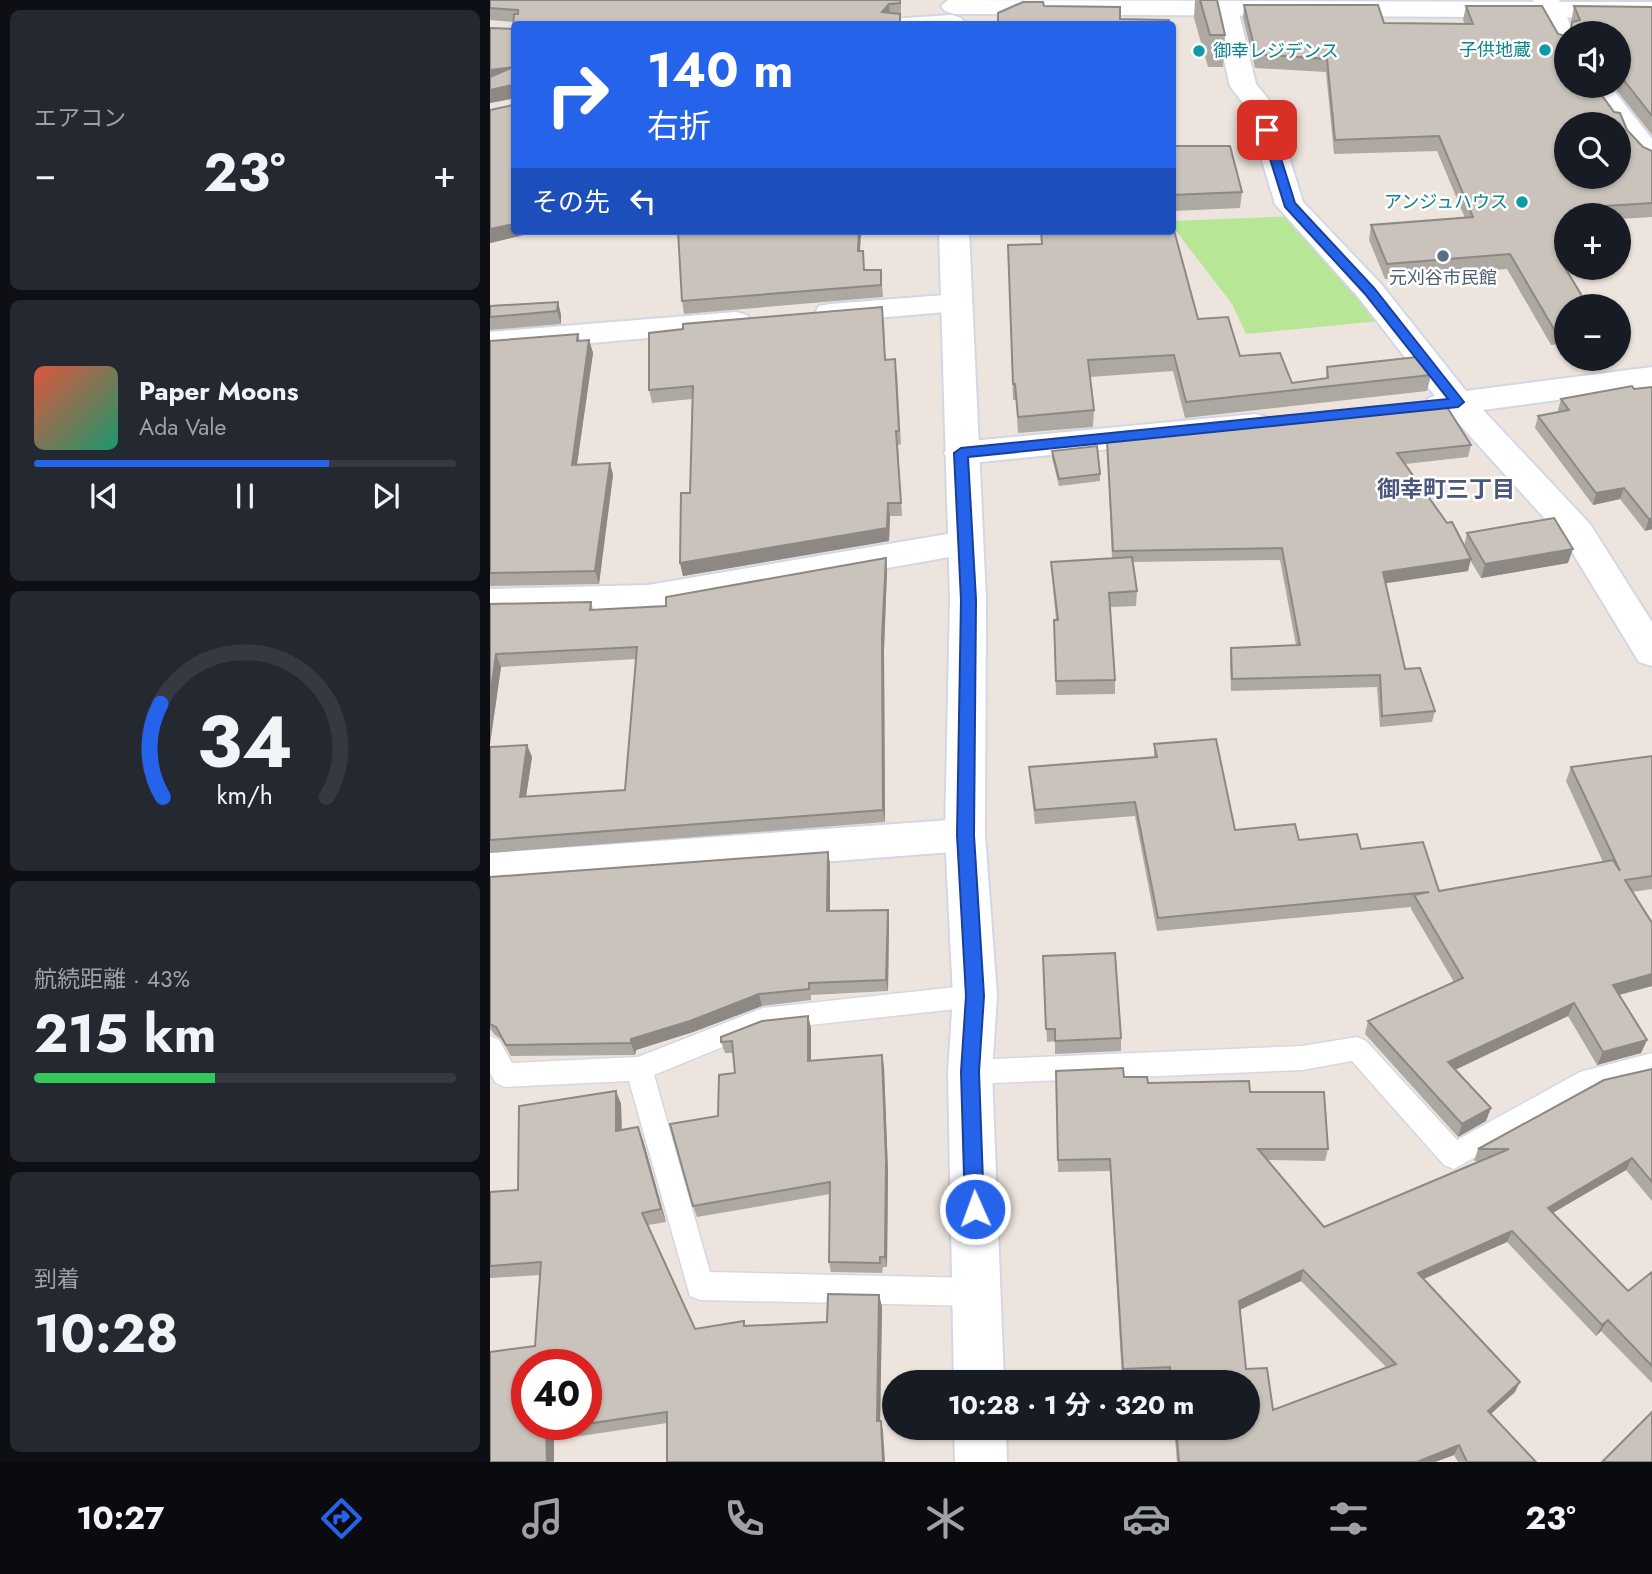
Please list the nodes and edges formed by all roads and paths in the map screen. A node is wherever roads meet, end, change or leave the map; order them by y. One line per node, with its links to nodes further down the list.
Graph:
1 (1548, 5): 2 (street); 3 (street); 6 (street)
2 (1225, 9): 4 (street); 15 (street)
3 (1652, 10)
4 (953, 13): 5 (street)
5 (914, 21)
6 (1556, 21)
7 (1605, 98): 8 (street)
8 (1652, 157)
9 (954, 235): 10 (street)
10 (957, 303): 11 (street); 18 (street)
11 (803, 316)
12 (763, 319): 13 (street)
13 (490, 342)
14 (1652, 377): 15 (street)
15 (1458, 402): 16 (street); 21 (street)
16 (1404, 409)
17 (1283, 422): 18 (street)
18 (961, 453): 19 (street)
19 (965, 543): 20 (street); 22 (street)
20 (490, 602)
21 (1652, 651)
22 (965, 835): 23 (street); 24 (street)
23 (490, 870)
24 (975, 996): 27 (lane); 28 (street)
25 (490, 1048): 27 (lane)
26 (1652, 1065): 28 (lane)
27 (639, 1069): 29 (lane)
28 (970, 1072): 29 (street)
29 (977, 1292): 30 (street)
30 (979, 1370)
31 (980, 1440): 32 (street)
32 (981, 1462)

